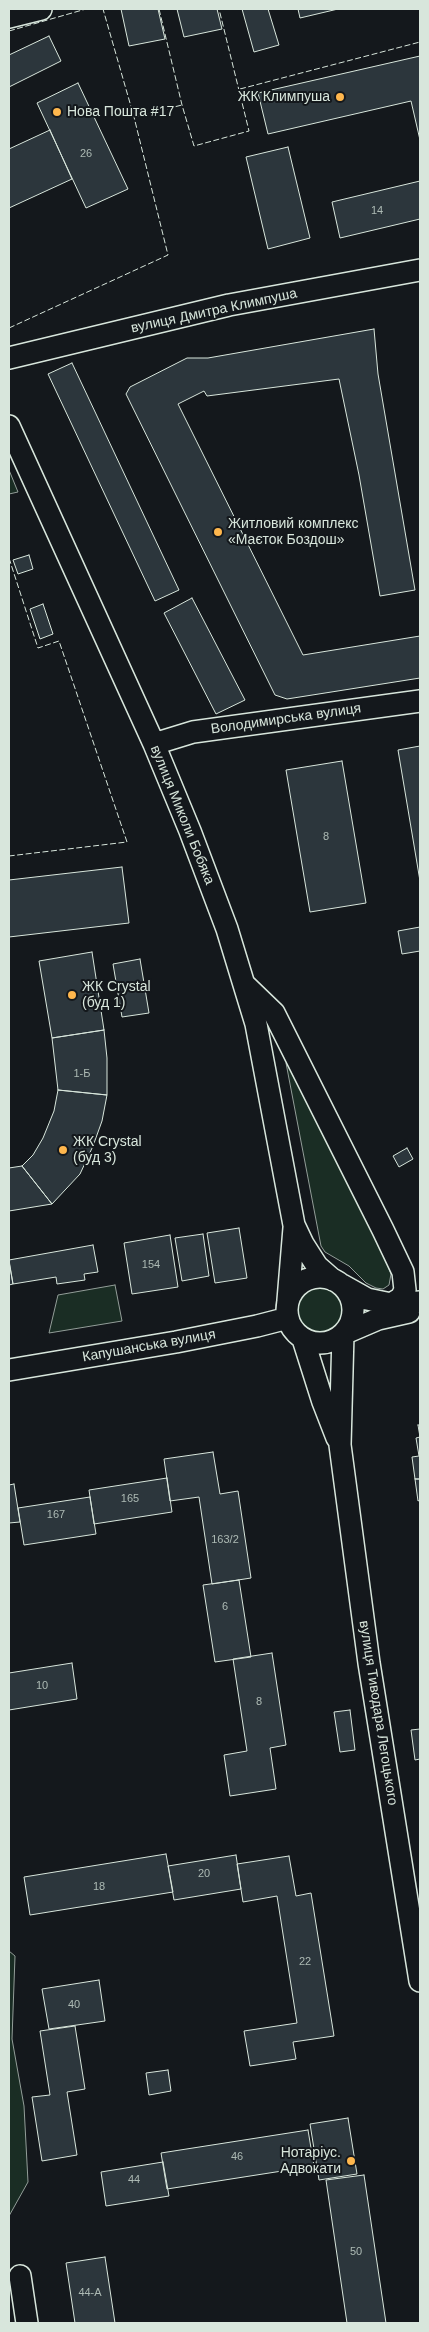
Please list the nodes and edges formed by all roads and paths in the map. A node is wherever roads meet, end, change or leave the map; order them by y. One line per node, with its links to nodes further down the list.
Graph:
1 (40, 9): 2 (street)
2 (9, 17)
3 (420, 270): 4 (street, вулиця Дмитра Климпуша)
4 (9, 358)
5 (9, 426): 7 (street, вулиця Миколи Бобяка)
6 (420, 701): 7 (street, Володимирська вулиця)
7 (154, 744): 8 (street, вулиця Миколи Бобяка)
8 (246, 986): 9 (street, вулиця Миколи Бобяка); 10 (street)
9 (294, 1225): 11 (street, вулиця Миколи Бобяка); 15 (street, вулиця Миколи Бобяка)
10 (403, 1272): 12 (street); 14 (street)
11 (337, 1283): 14 (street); 15 (street); 17 (street)
12 (420, 1285)
13 (420, 1302): 14 (street)
14 (392, 1304)
15 (288, 1309): 18 (street); 19 (street, Капушанська вулиця)
16 (420, 1310): 17 (street)
17 (343, 1334): 18 (street); 20 (street, вулиця Тиводара Легоцького)
18 (304, 1339): 20 (street, вулиця Тиводара Легоцького)
19 (9, 1370)
20 (340, 1445): 21 (street, вулиця Тиводара Легоцького)
21 (420, 1981)
22 (20, 2276): 23 (street)
23 (27, 2323)

